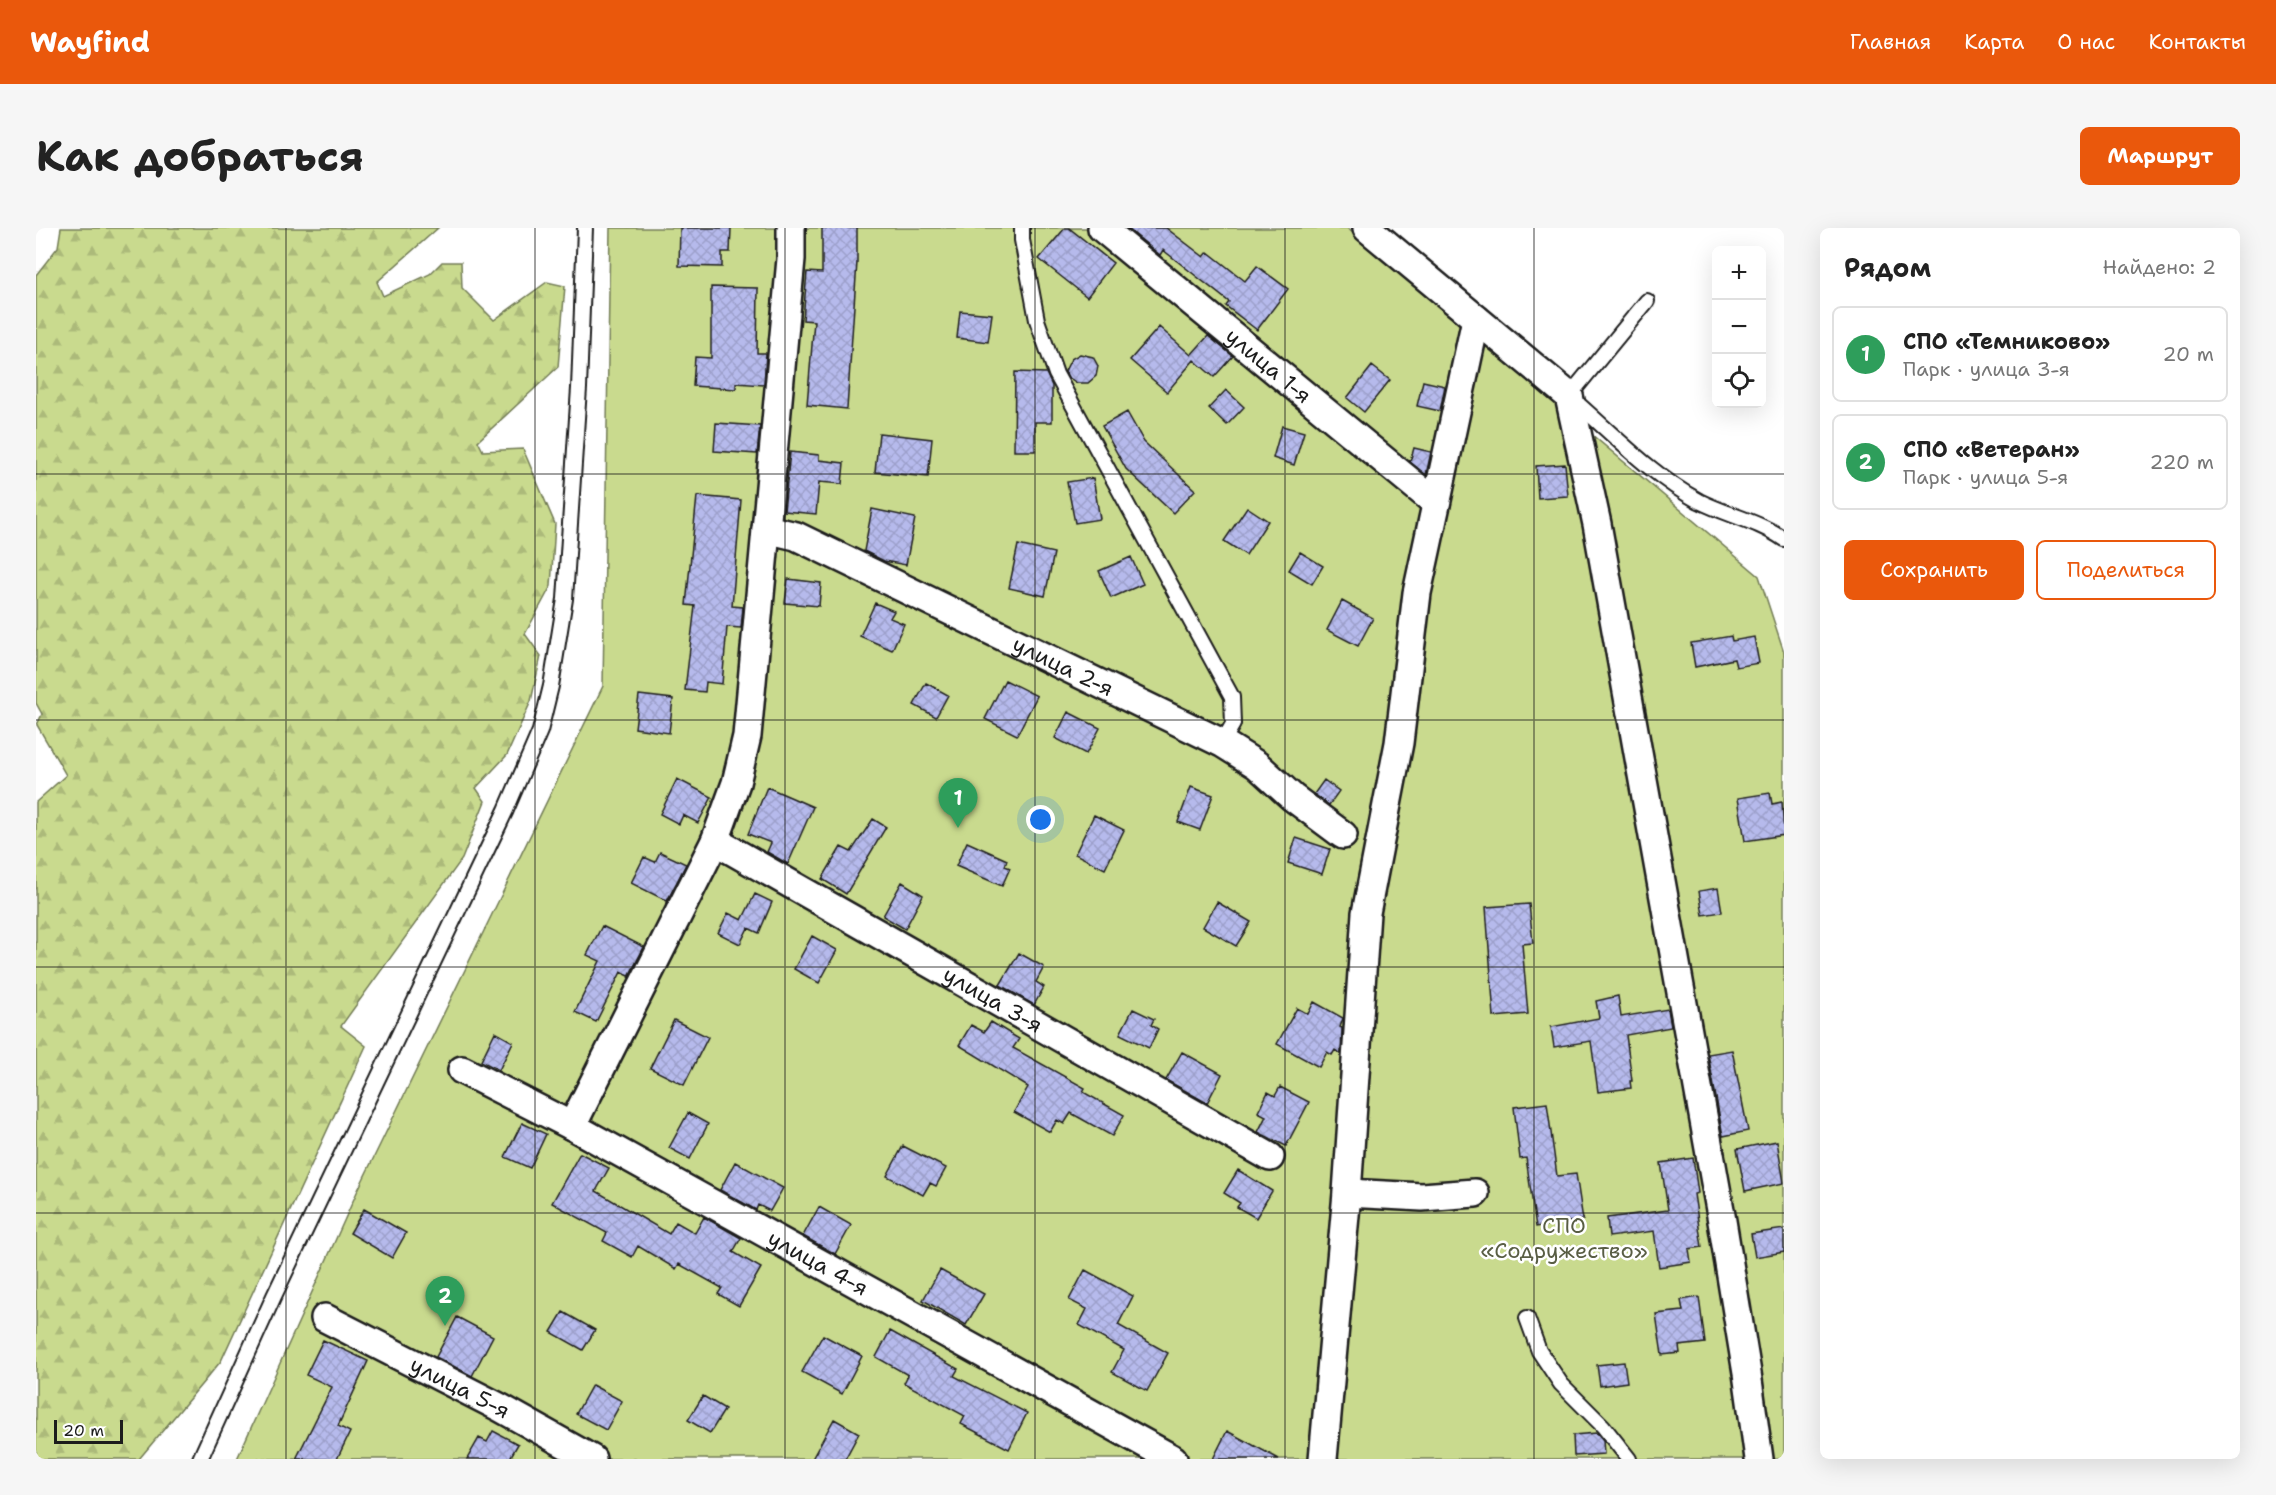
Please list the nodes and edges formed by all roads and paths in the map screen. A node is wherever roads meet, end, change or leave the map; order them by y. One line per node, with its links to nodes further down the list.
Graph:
1 (585, 228): 22 (lane)
2 (791, 228): 10 (street)
3 (1022, 228): 12 (lane)
4 (1102, 228): 9 (street, улица 1-я)
5 (1367, 228): 7 (street)
6 (1647, 301): 8 (lane)
7 (1476, 319): 8 (street); 9 (street)
8 (1569, 396): 11 (lane); 27 (street)
9 (1436, 503): 18 (street)
10 (766, 529): 12 (street, улица 2-я); 14 (street)
11 (1784, 539)
12 (1222, 743): 13 (street, улица 2-я)
13 (1343, 835)
14 (715, 842): 16 (street); 17 (street, улица 3-я)
15 (462, 1070): 16 (street, улица 4-я)
16 (572, 1126): 24 (street, улица 4-я)
17 (1270, 1157)
18 (1347, 1193): 19 (street); 25 (street)
19 (1475, 1193)
20 (325, 1318): 23 (street, улица 5-я)
21 (1527, 1318): 26 (lane)
22 (200, 1459)
23 (592, 1459)
24 (1173, 1459)
25 (1323, 1459)
26 (1629, 1459)
27 (1758, 1459)

